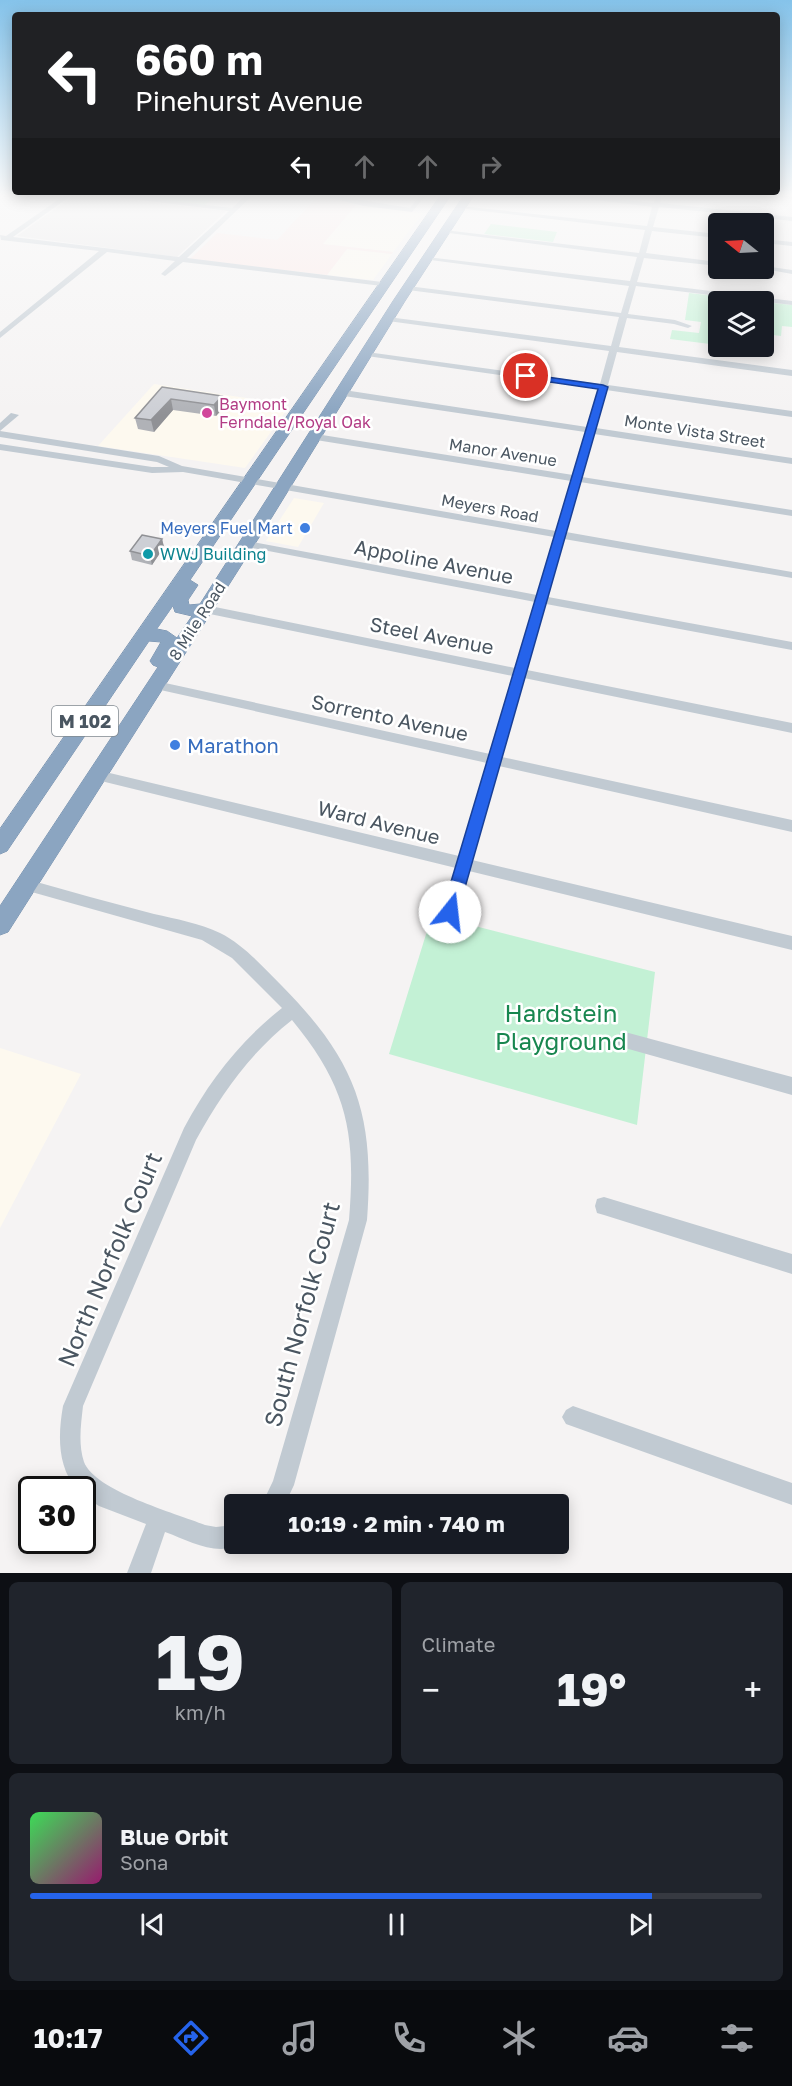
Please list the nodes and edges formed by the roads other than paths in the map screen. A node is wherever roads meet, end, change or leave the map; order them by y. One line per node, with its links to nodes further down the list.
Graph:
1 (79, 268): 20 (street)
2 (171, 268): 12 (street)
3 (244, 268): 13 (street)
4 (393, 268): 13 (highway, 8 Mile Road / M 102)
5 (417, 268): 10 (highway)
6 (420, 268): 10 (highway, 8 Mile Road / M 102)
7 (505, 268): 14 (street)
8 (638, 268): 14 (street)
9 (774, 270): 11 (street)
10 (418, 272): 15 (highway, 8 Mile Road / M 102)
11 (792, 272)
12 (165, 274)
13 (382, 284): 17 (highway, 8 Mile Road / M 102)
14 (633, 284): 16 (street); 18 (street)
15 (408, 288): 18 (street); 19 (highway, 8 Mile Road / M 102)
16 (792, 303)
17 (363, 314): 25 (highway); 27 (highway, 8 Mile Road / M 102)
18 (625, 315): 21 (street); 24 (street)
19 (388, 319): 24 (street); 25 (highway, 8 Mile Road / M 102)
20 (15, 320): 22 (street); 23 (street)
21 (688, 326)
22 (0, 328)
23 (0, 336)
24 (615, 349): 26 (street); 28 (street)
25 (367, 354): 28 (street); 29 (highway, 8 Mile Road / M 102)
26 (792, 373)
27 (318, 384): 40 (highway); 41 (highway, 8 Mile Road / M 102)
28 (603, 387): 31 (street); 33 (street)
29 (344, 393): 33 (street, Monte Vista Street); 35 (highway, 8 Mile Road / M 102)
30 (0, 412): 32 (street)
31 (792, 414)
32 (0, 428)
33 (591, 430): 37 (street, Monte Vista Street); 39 (street)
34 (0, 434): 38 (street, Meyers Road)
35 (316, 437): 39 (street, Manor Avenue); 40 (highway, 8 Mile Road / M 102)
36 (0, 447): 38 (street, Meyers Road)
37 (792, 461)
38 (183, 469): 41 (street, Meyers Road)
39 (576, 479): 42 (street, Manor Avenue); 43 (street)
40 (286, 484): 41 (street, Meyers Road); 43 (street, Meyers Road); 44 (highway, 8 Mile Road / M 102)
41 (248, 486): 47 (highway); 48 (highway, 8 Mile Road / M 102)
42 (792, 513)
43 (560, 535): 45 (street, Meyers Road); 46 (street)
44 (247, 544): 46 (street, Appoline Avenue); 47 (highway, 8 Mile Road / M 102)
45 (792, 576)
46 (541, 599): 49 (street, Appoline Avenue); 50 (street)
47 (205, 609): 50 (street, Steel Avenue); 51 (highway, 8 Mile Road / M 102)
48 (144, 636): 53 (highway); 57 (highway, 8 Mile Road / M 102)
49 (792, 646)
50 (520, 673): 52 (street, Steel Avenue); 54 (street)
51 (156, 685): 53 (highway, 8 Mile Road / M 102); 54 (street, Sorrento Avenue)
52 (792, 728)
53 (126, 730): 55 (highway, 8 Mile Road / M 102)
54 (494, 760): 56 (street, Sorrento Avenue); 58 (street)
55 (97, 775): 58 (street, Ward Avenue); 59 (highway, 8 Mile Road / M 102)
56 (792, 826)
57 (0, 845)
58 (464, 863): 60 (street); 62 (street, Ward Avenue)
59 (26, 885): 61 (highway, 8 Mile Road / M 102); 63 (street, South Norfolk Court)
60 (450, 912)
61 (0, 925)
62 (792, 943)
63 (295, 1008): 69 (street, South Norfolk Court); 71 (street, North Norfolk Court)
64 (625, 1040): 65 (street)
65 (792, 1086)
66 (604, 1206): 67 (street)
67 (792, 1264)
68 (573, 1417): 70 (street)
69 (278, 1494)
70 (792, 1494)
71 (159, 1518): 72 (street); 73 (street)
72 (224, 1537)
73 (139, 1573)

